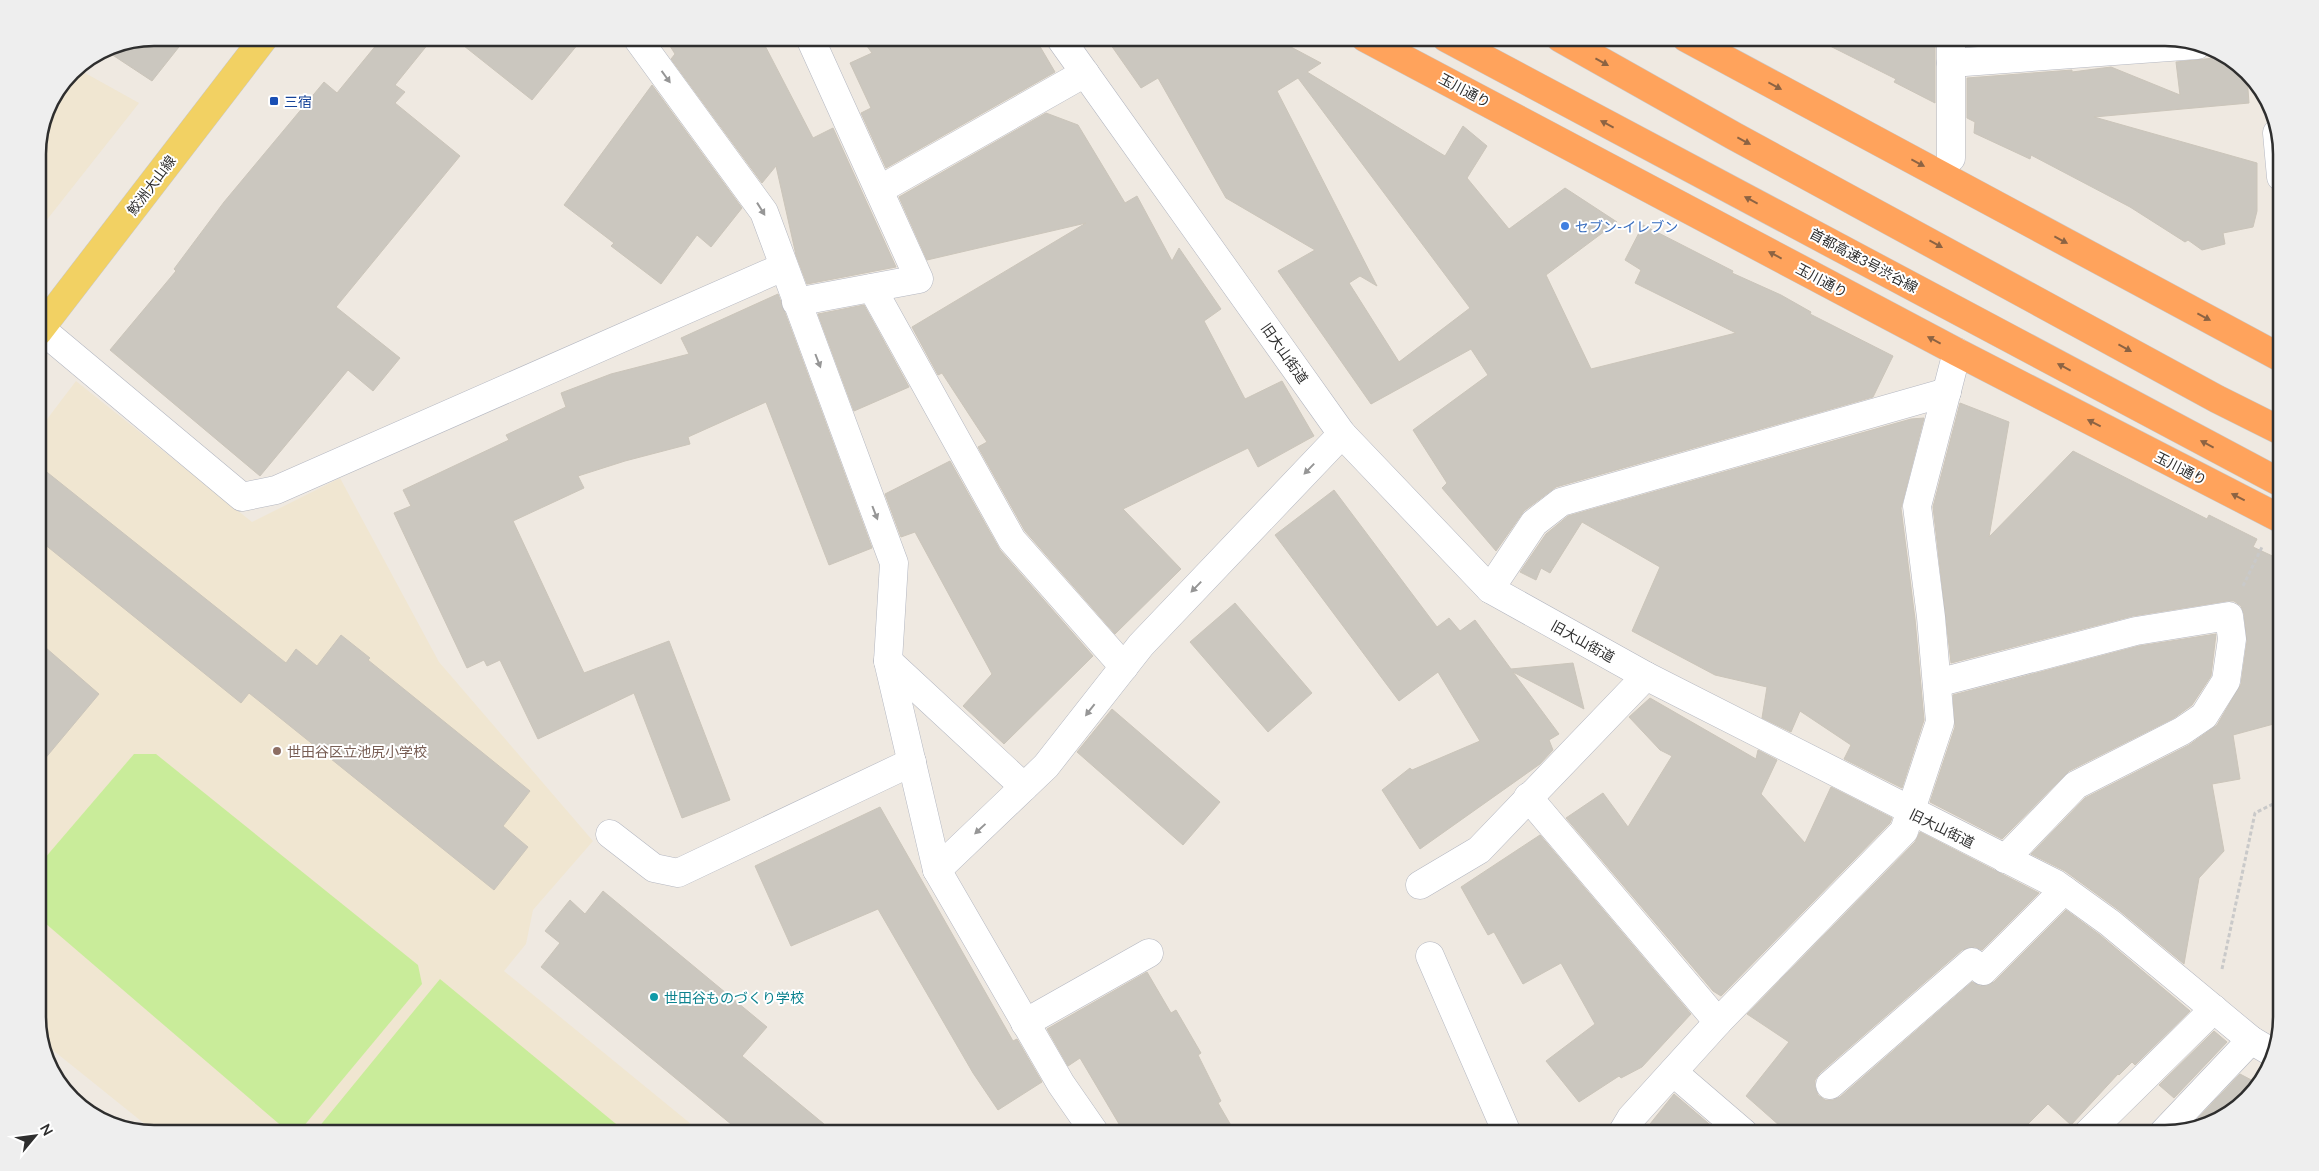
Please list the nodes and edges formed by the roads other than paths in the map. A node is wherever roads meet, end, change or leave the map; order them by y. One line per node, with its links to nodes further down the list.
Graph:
1 (258, 46): 18 (main road, 鮫洲大山線)
2 (643, 46): 15 (street, one-way to 15)
3 (814, 46): 14 (street)
4 (1066, 46): 12 (street, 旧大山街道)
5 (1380, 46): 21 (highway, 玉川通り, one-way to 5)
6 (1461, 46): 26 (highway, 首都高速3号渋谷線, one-way to 6)
7 (1574, 46): 24 (highway, one-way to 24)
8 (1701, 46): 22 (highway, one-way to 22)
9 (1737, 46): 13 (highway)
10 (2149, 46): 11 (street)
11 (1951, 50): 13 (street)
12 (1085, 73): 14 (street); 25 (street, 旧大山街道)
13 (1951, 158): 19 (highway)
14 (879, 190): 16 (street)
15 (783, 267): 17 (street); 20 (street)
16 (872, 288): 17 (street); 30 (street)
17 (796, 302): 29 (street, one-way to 29)
18 (46, 322)
19 (2273, 333)
20 (46, 337)
21 (1957, 352): 23 (street); 27 (highway, 玉川通り, one-way to 21)
22 (2273, 354)
23 (1947, 392): 28 (street); 32 (street)
24 (2273, 427)
25 (1342, 434): 28 (street, 旧大山街道); 30 (street, one-way to 30)
26 (2273, 479)
27 (2273, 516)
28 (1490, 589): 31 (street, 旧大山街道)
29 (888, 661): 33 (street); 34 (street)
30 (1124, 667): 34 (street, one-way to 34)
31 (1646, 676): 35 (street); 36 (street, 旧大山街道)
32 (1937, 683): 36 (street); 38 (street)
33 (912, 762): 37 (street); 39 (street)
34 (1024, 787): 39 (street, one-way to 39)
35 (1528, 797): 40 (street); 45 (street)
36 (1911, 812): 38 (street, 旧大山街道); 45 (street)
37 (610, 834)
38 (2005, 859): 41 (street, 旧大山街道)
39 (936, 870): 46 (street)
40 (1420, 885)
41 (2064, 890): 44 (street, 旧大山街道); 49 (street)
42 (1149, 953): 46 (street)
43 (1430, 956): 52 (street)
44 (2214, 1009): 47 (street, 旧大山街道); 55 (street)
45 (1718, 1022): 48 (street)
46 (1025, 1023): 51 (street)
47 (2262, 1047): 50 (street)
48 (1673, 1072): 53 (street); 54 (street)
49 (1830, 1085)
50 (2174, 1124)
51 (1089, 1125)
52 (1503, 1125)
53 (1627, 1125)
54 (1734, 1125)
55 (2097, 1125)

